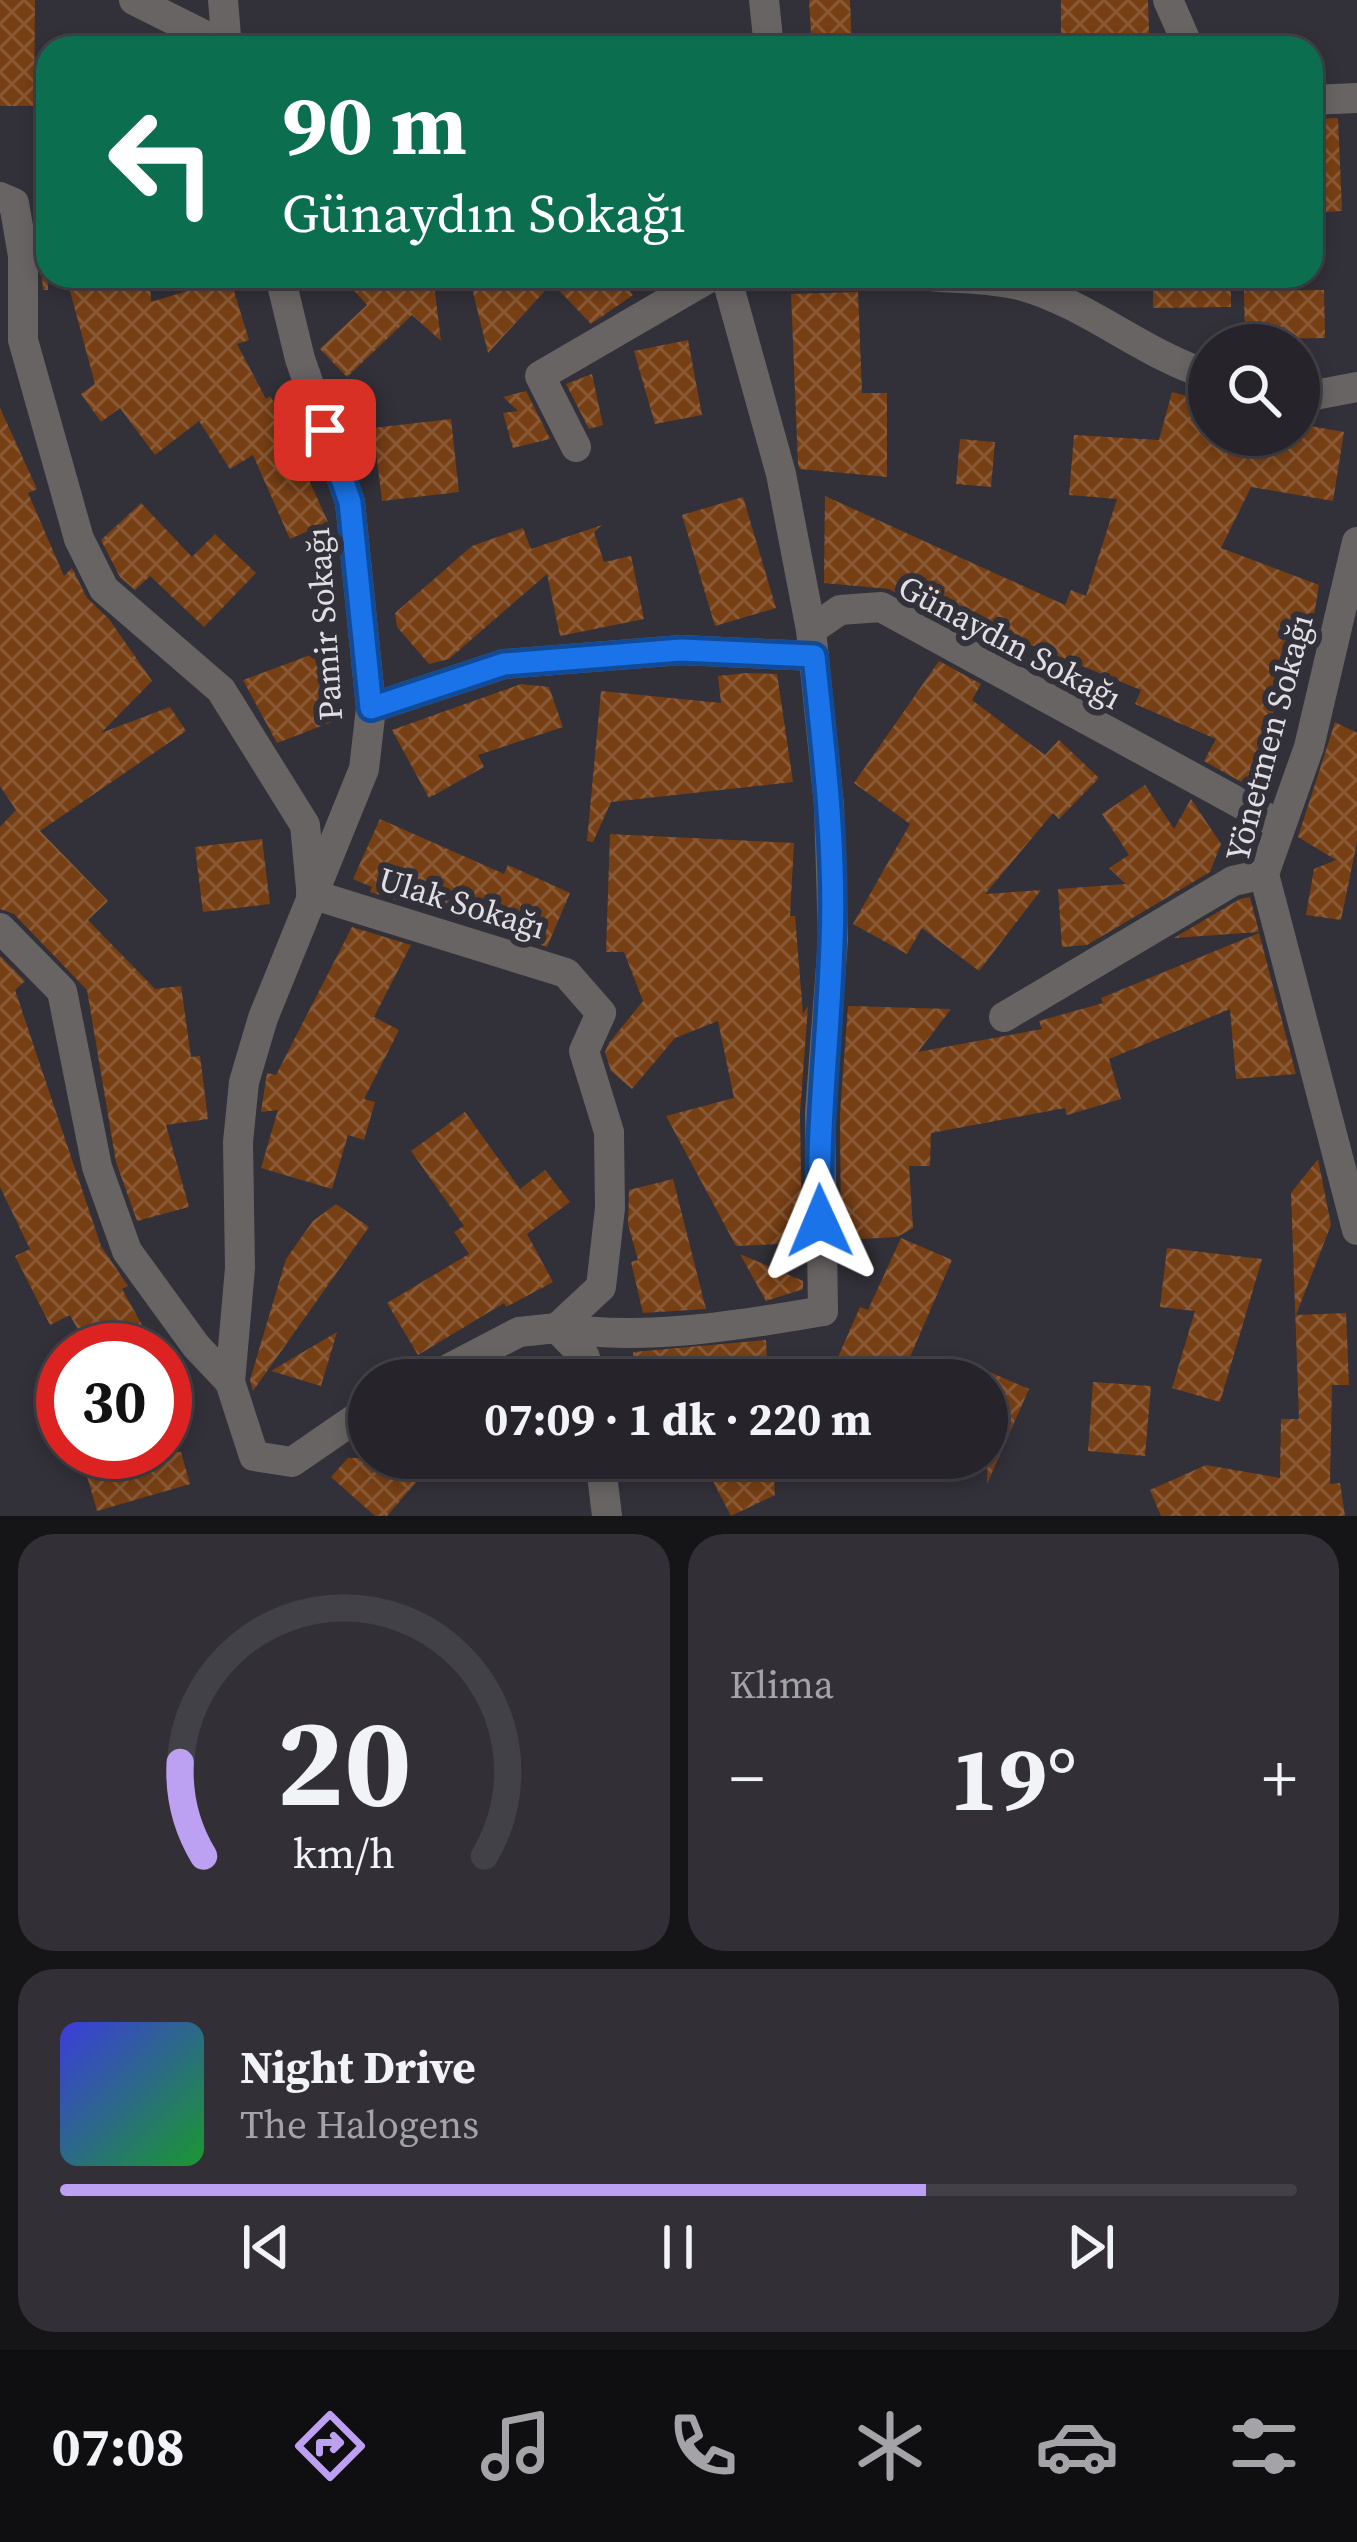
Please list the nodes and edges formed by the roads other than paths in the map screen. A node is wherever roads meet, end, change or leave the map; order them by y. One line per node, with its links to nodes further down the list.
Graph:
1 (134, 0): 5 (street)
2 (223, 0): 6 (street)
3 (764, 0): 7 (street)
4 (1168, 0): 8 (street)
5 (206, 36)
6 (227, 36)
7 (768, 36)
8 (1184, 36)
9 (1357, 98): 10 (street)
10 (1323, 99)
11 (0, 197): 25 (street)
12 (283, 288): 22 (street, Pamir Sokağı)
13 (691, 288): 19 (street)
14 (729, 288): 21 (street)
15 (1026, 288): 16 (street)
16 (1188, 368)
17 (1357, 387): 18 (street)
18 (1320, 394)
19 (576, 447)
20 (1357, 542): 23 (street, Yönetmen Sokağı)
21 (813, 643): 22 (street, Günaydın Sokağı); 23 (street, Günaydın Sokağı); 29 (street)
22 (371, 708): 25 (street, Pamir Sokağı)
23 (1278, 824): 24 (street, Yönetmen Sokağı)
24 (1264, 874): 27 (street); 28 (street, Yönetmen Sokağı)
25 (311, 894): 29 (street, Ulak Sokağı); 32 (street, Pamir Sokağı)
26 (0, 928): 32 (street)
27 (1004, 1017)
28 (1357, 1230)
29 (557, 1328): 30 (street); 31 (street)
30 (467, 1359)
31 (585, 1359)
32 (230, 1382): 33 (street)
33 (348, 1423)
34 (603, 1479): 35 (street)
35 (608, 1516)

